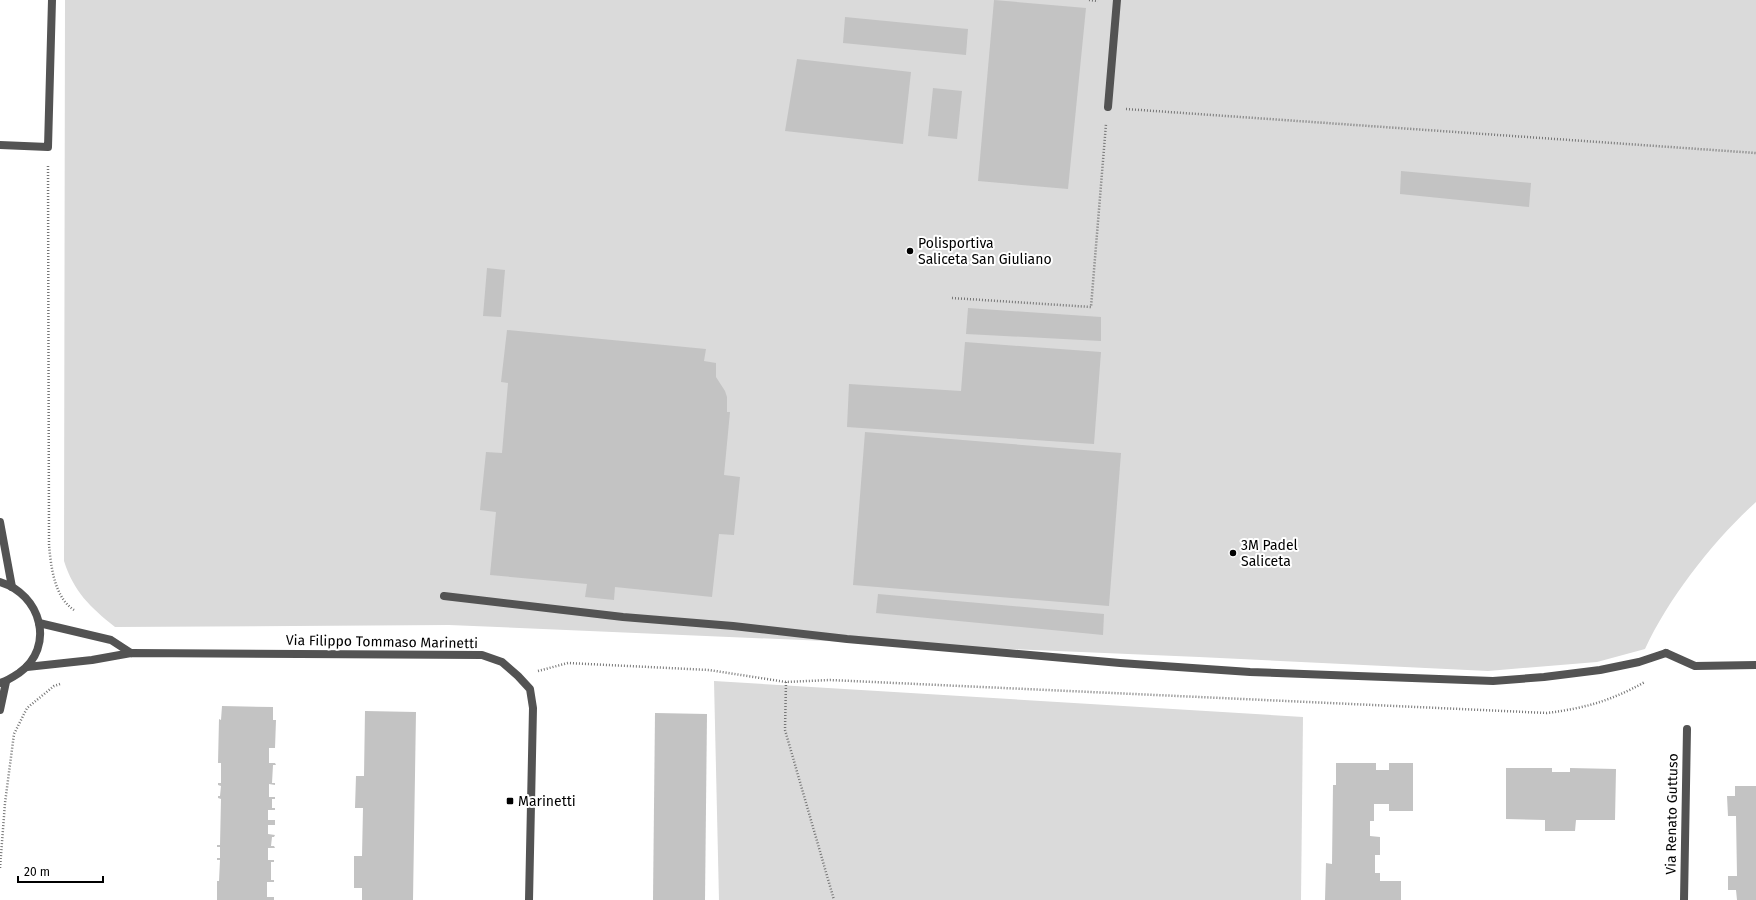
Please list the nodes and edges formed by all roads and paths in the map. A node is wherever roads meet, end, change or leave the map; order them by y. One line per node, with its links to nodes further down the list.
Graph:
1 (52, 0): 5 (street)
2 (1117, 0): 3 (street)
3 (1108, 107): 6 (path); 7 (path)
4 (0, 145): 5 (street)
5 (48, 147): 12 (path)
6 (1756, 152)
7 (952, 298)
8 (0, 522): 10 (street)
9 (0, 582): 10 (street)
10 (12, 586): 13 (street)
11 (444, 596): 15 (street)
12 (77, 612)
13 (39, 623): 14 (street); 17 (street)
14 (131, 653): 17 (street, Via Filippo Tommaso Marinetti); 18 (street, Via Filippo Tommaso Marinetti)
15 (1666, 653): 16 (street); 20 (path)
16 (1756, 665)
17 (27, 667): 19 (street)
18 (518, 676): 20 (path); 25 (street, Via Filippo Tommaso Marinetti)
19 (3, 682): 22 (street)
20 (786, 682): 26 (path)
21 (62, 684): 24 (path)
22 (0, 710)
23 (1686, 729): 27 (street, Via Renato Guttuso)
24 (0, 868)
25 (529, 900)
26 (834, 900)
27 (1684, 900)

